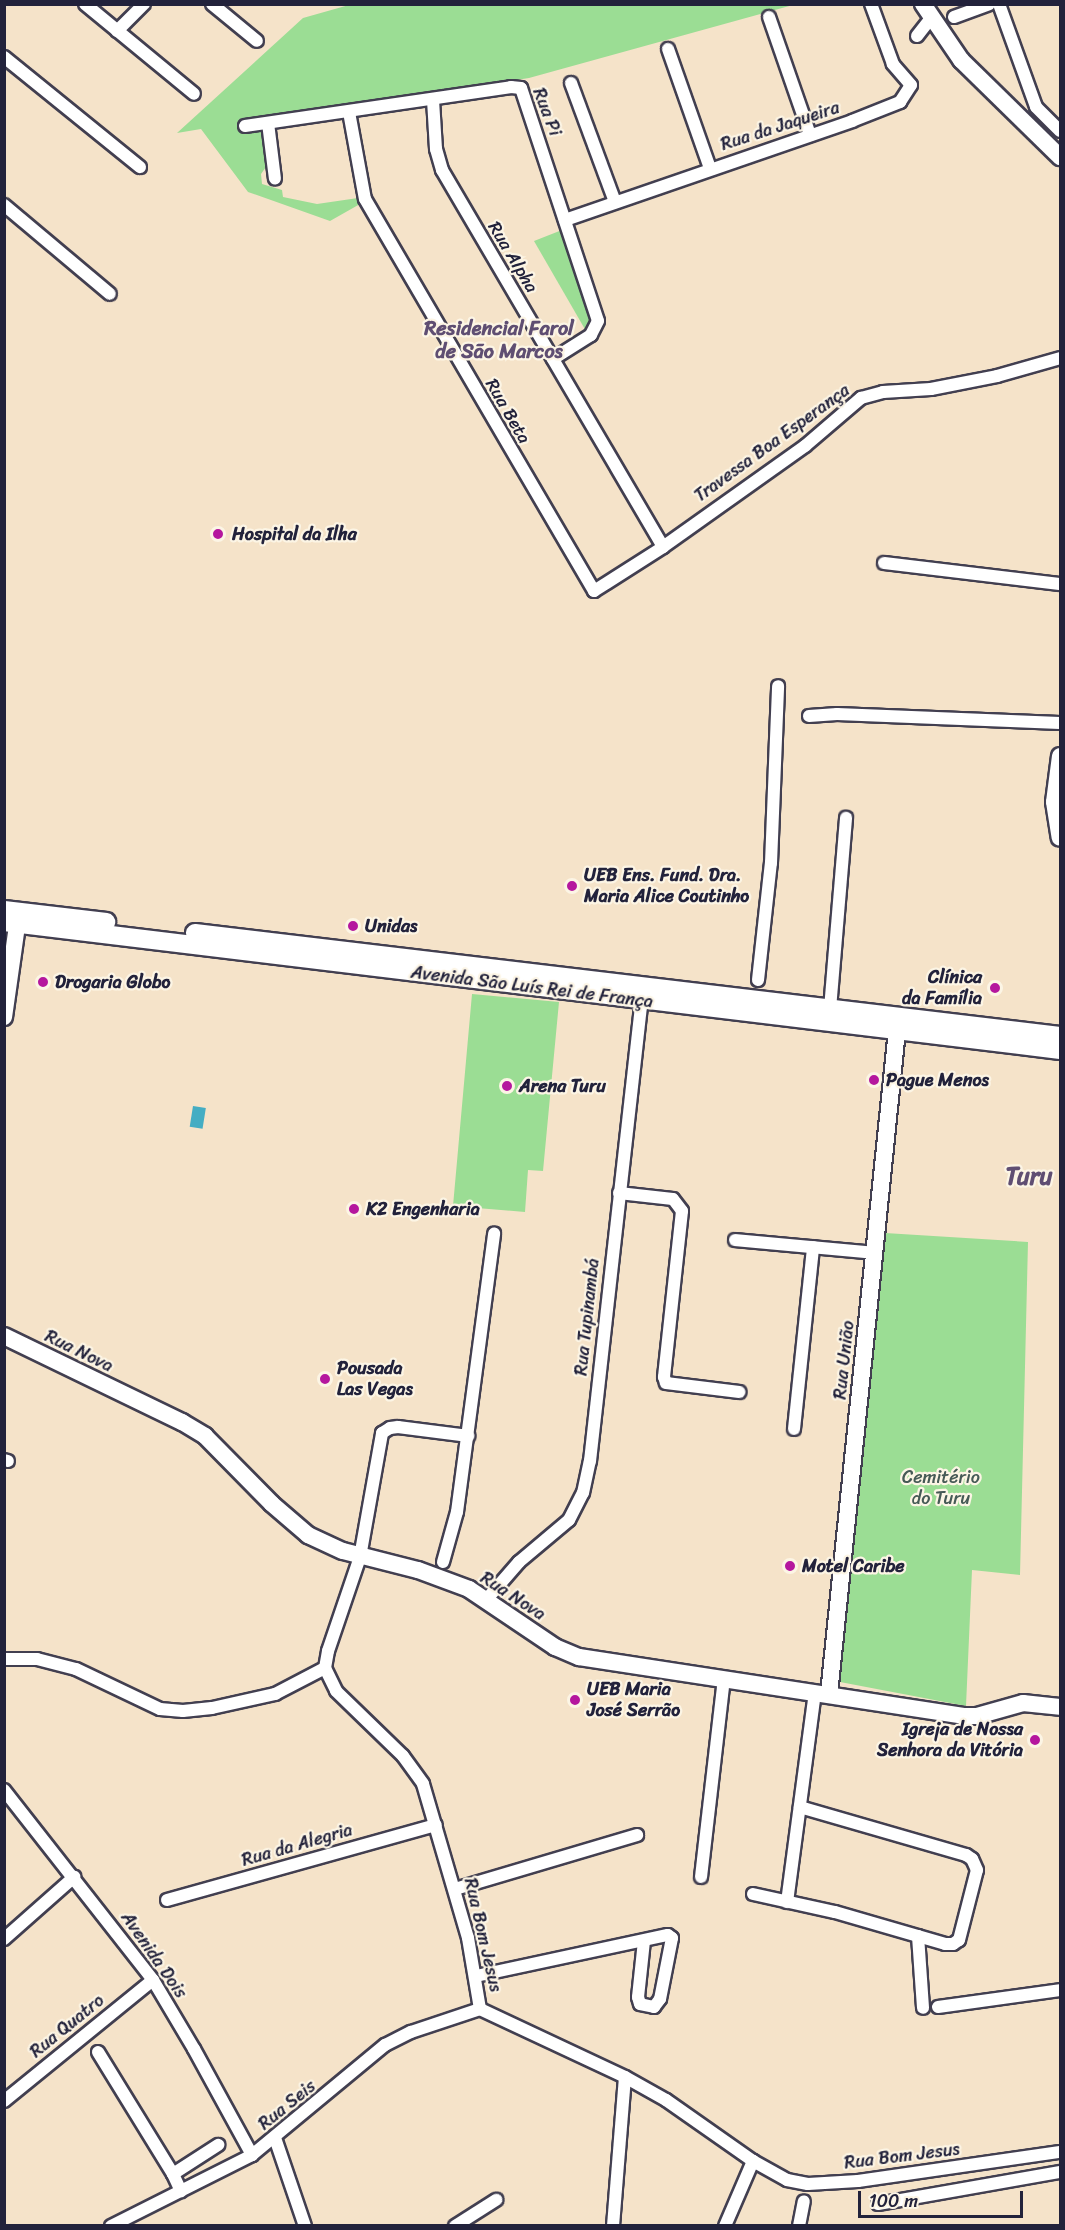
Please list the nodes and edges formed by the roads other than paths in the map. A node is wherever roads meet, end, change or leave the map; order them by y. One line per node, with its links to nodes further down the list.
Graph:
1 (85, 4): 10 (street)
2 (144, 4): 10 (street)
3 (212, 4): 12 (street)
4 (871, 4): 22 (street, Rua da Jaqueira)
5 (989, 4): 9 (street)
6 (999, 4): 21 (street)
7 (927, 11): 11 (street); 23 (main road)
8 (769, 17): 22 (street)
9 (954, 17)
10 (117, 31): 16 (street)
11 (917, 36)
12 (257, 41)
13 (668, 49): 25 (street)
14 (4, 57): 24 (street)
15 (571, 83): 27 (street)
16 (194, 94)
17 (433, 100): 18 (street, Rua Pi); 29 (street, Rua Pi); 32 (street, Rua Alpha)
18 (349, 112): 19 (street, Rua Pi); 36 (street, Rua Beta)
19 (268, 123): 20 (street, Rua Pi); 26 (street)
20 (245, 126)
21 (1060, 131)
22 (810, 135): 25 (street, Rua da Jaqueira)
23 (1060, 157)
24 (140, 167)
25 (711, 168): 27 (street, Rua da Jaqueira)
26 (275, 179)
27 (615, 202): 29 (street, Rua da Jaqueira)
28 (4, 205): 30 (street)
29 (565, 220): 32 (street, Rua Pi)
30 (110, 294)
31 (1060, 358): 33 (street, Travessa Boa Esperança)
32 (553, 359): 33 (street, Rua Alpha)
33 (663, 547): 36 (street, Travessa Boa Esperança)
34 (884, 563): 35 (street)
35 (1060, 584)
36 (594, 591)
37 (778, 686): 44 (street)
38 (809, 716): 39 (street)
39 (1060, 723)
40 (1059, 766): 42 (main road)
41 (846, 818): 46 (street)
42 (1060, 838)
43 (11, 917): 45 (main road, Avenida São Luís Rei de França); 46 (main road, Avenida São Luís Rei de França); 47 (main road)
44 (758, 980)
45 (642, 1000): 48 (main road, Avenida São Luís Rei de França); 51 (street, Rua Tupinambá)
46 (830, 1009): 49 (main road, Avenida São Luís Rei de França)
47 (4, 1017)
48 (897, 1030): 50 (main road, Avenida São Luís Rei de França); 55 (main road, Rua União)
49 (1060, 1036)
50 (1060, 1050)
51 (619, 1193): 57 (street); 62 (street, Rua Tupinambá)
52 (494, 1233): 59 (street)
53 (735, 1240): 54 (street)
54 (813, 1247): 55 (street); 58 (street)
55 (875, 1253): 66 (main road, Rua União)
56 (4, 1336): 60 (main road, Rua Nova)
57 (739, 1392)
58 (794, 1429)
59 (468, 1436): 60 (street); 61 (street)
60 (360, 1557): 62 (main road, Rua Nova); 64 (street)
61 (443, 1562)
62 (486, 1600): 65 (main road, Rua Nova)
63 (4, 1659): 64 (street)
64 (325, 1668): 70 (street, Rua Bom Jesus)
65 (724, 1679): 66 (main road, Rua Nova); 73 (street)
66 (822, 1693): 67 (main road, Rua Nova); 69 (street)
67 (1060, 1707)
68 (4, 1790): 72 (street, Avenida Dois)
69 (800, 1807): 77 (street); 78 (street)
70 (436, 1825): 74 (street, Rua Bom Jesus); 76 (street, Rua da Alegria)
71 (636, 1835): 74 (street)
72 (74, 1877): 79 (street); 82 (street, Avenida Dois)
73 (701, 1878)
74 (455, 1889): 81 (street, Rua Bom Jesus)
75 (753, 1894): 77 (street)
76 (167, 1900)
77 (787, 1902): 78 (street)
78 (918, 1936): 85 (street)
79 (4, 1938)
80 (644, 1941): 80 (street); 81 (street)
81 (476, 1976): 86 (street, Rua Bom Jesus)
82 (153, 1980): 89 (street, Rua Quatro); 93 (street, Avenida Dois)
83 (1060, 1990): 84 (street)
84 (938, 2007)
85 (923, 2008)
86 (480, 2009): 88 (street, Rua Bom Jesus); 90 (street, Rua Seis)
87 (98, 2052): 96 (street)
88 (625, 2077): 94 (street, Rua Bom Jesus); 104 (street)
89 (4, 2101)
90 (275, 2138): 93 (street, Rua Seis); 102 (street)
91 (218, 2145): 96 (street)
92 (1060, 2152): 94 (street, Rua Bom Jesus)
93 (252, 2155): 97 (street, Rua Seis)
94 (753, 2161): 105 (street)
95 (1060, 2172): 100 (street)
96 (173, 2174): 97 (street)
97 (181, 2191): 101 (street, Rua Seis)
98 (496, 2200): 103 (street)
99 (804, 2201): 106 (street)
100 (878, 2204)
101 (111, 2226)
102 (305, 2226)
103 (455, 2226)
104 (613, 2226)
105 (725, 2226)
106 (799, 2226)

